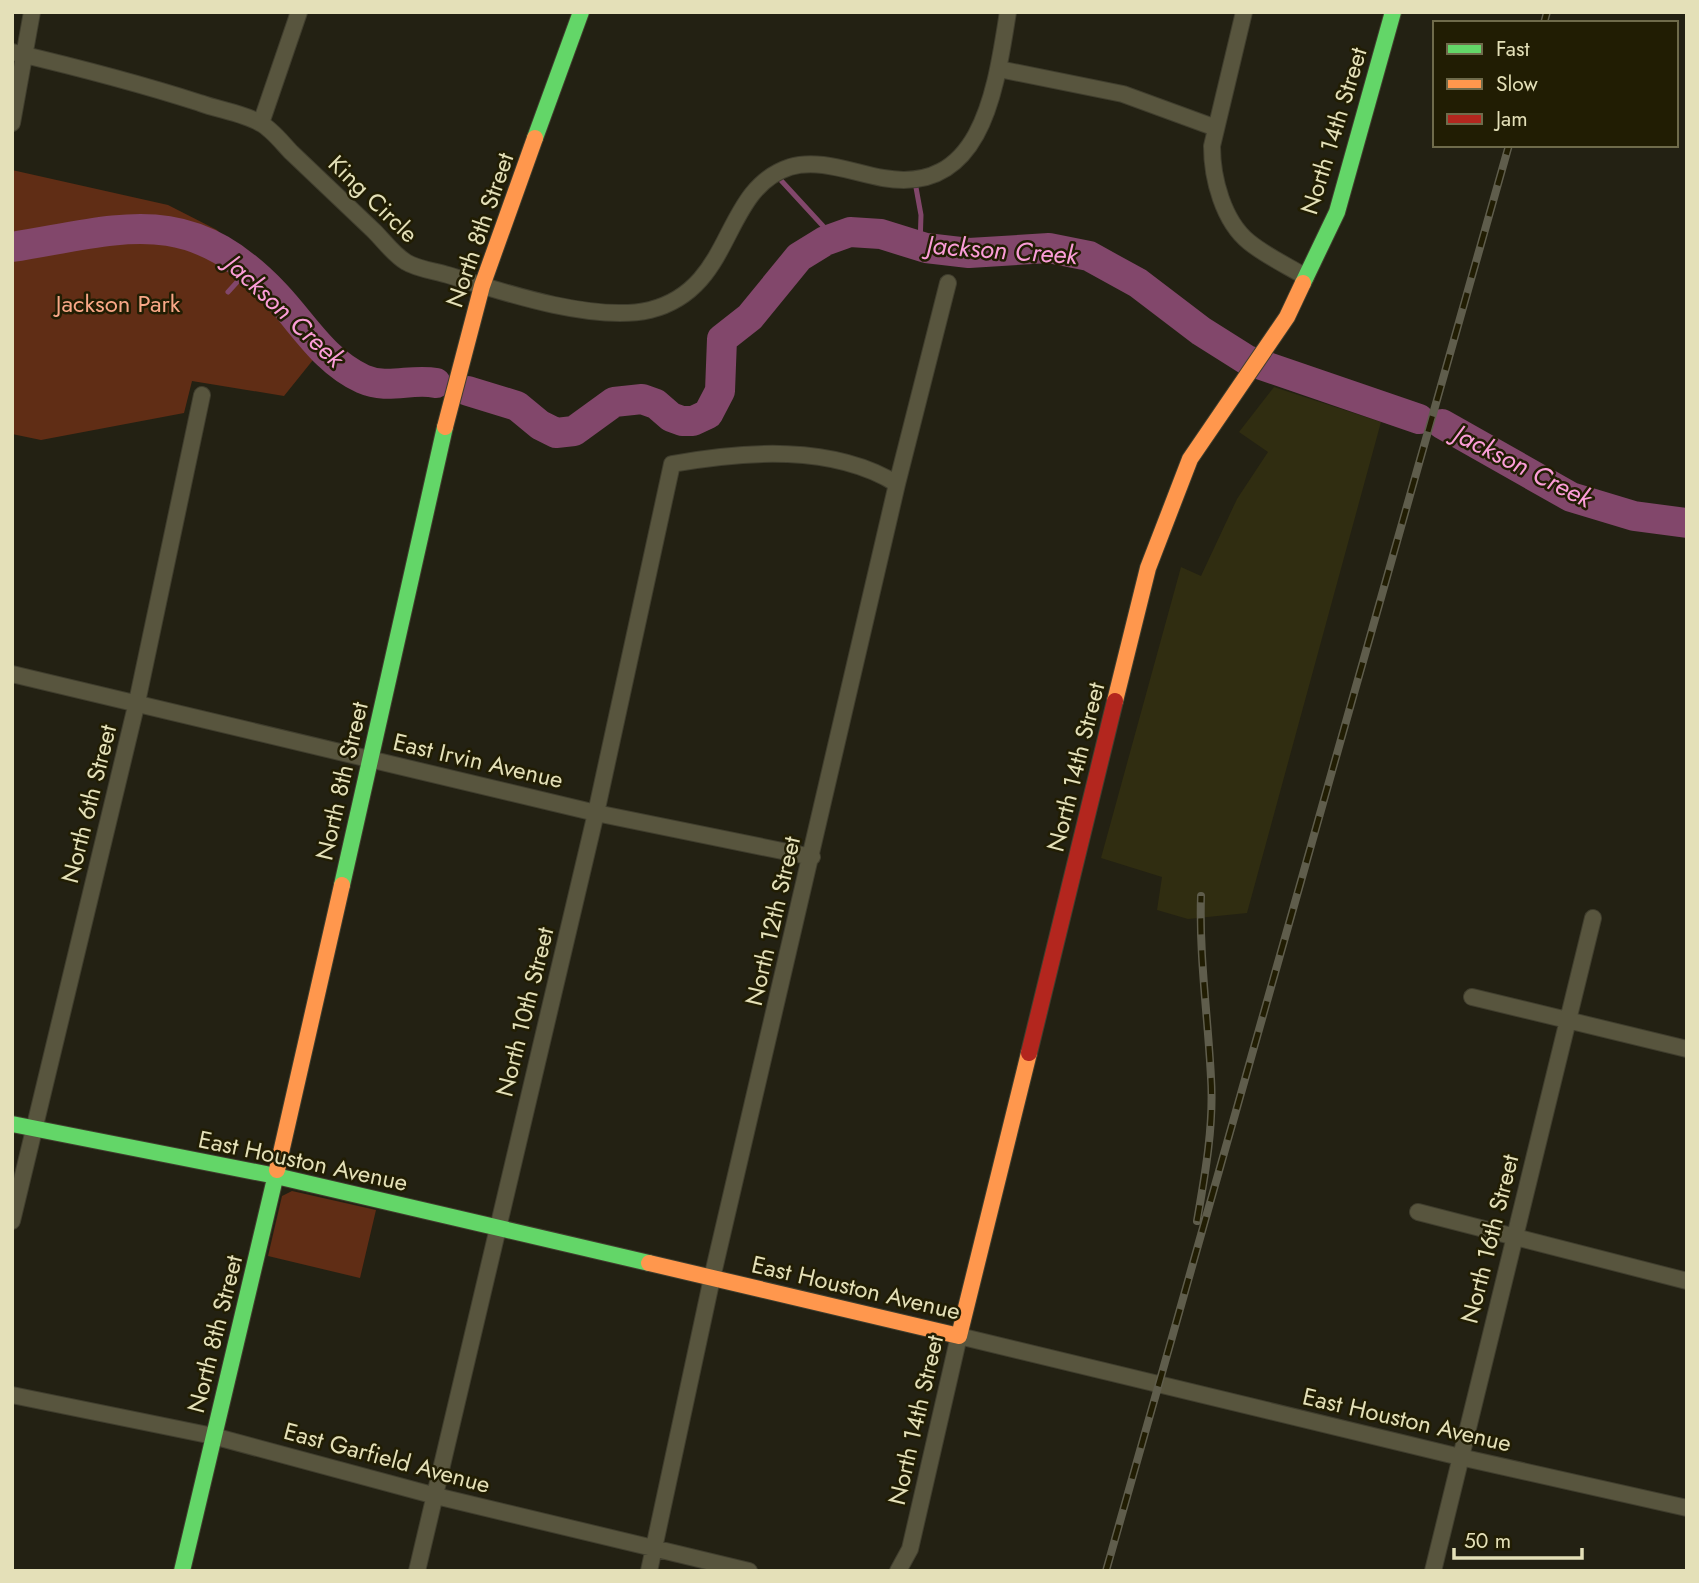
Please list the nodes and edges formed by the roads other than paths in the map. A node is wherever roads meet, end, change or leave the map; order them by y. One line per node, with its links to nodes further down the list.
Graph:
1 (32, 12): 7 (street)
2 (299, 12): 10 (street)
3 (580, 12): 14 (street, North 8th Street)
4 (1008, 12): 8 (street, King Circle)
5 (1244, 12): 11 (street)
6 (1393, 12): 12 (street, North 14th Street)
7 (17, 53): 9 (street); 10 (street, King Circle)
8 (999, 69): 11 (street); 14 (street, King Circle)
9 (12, 123)
10 (261, 123): 14 (street, King Circle)
11 (1216, 128): 12 (street)
12 (1306, 277): 35 (street, North 14th Street)
13 (948, 284): 16 (street, North 12th Street)
14 (482, 286): 19 (street, North 8th Street)
15 (202, 395): 18 (street, North 6th Street)
16 (897, 484): 20 (street, North 10th Street); 21 (street, North 12th Street)
17 (12, 674): 18 (street, East Irvin Avenue)
18 (137, 702): 19 (street, East Irvin Avenue); 27 (street, North 6th Street)
19 (370, 759): 20 (street, East Irvin Avenue); 28 (street, North 8th Street)
20 (596, 813): 21 (street, East Irvin Avenue); 31 (street, North 10th Street)
21 (812, 857): 33 (street, North 12th Street)
22 (1593, 918): 24 (street, North 16th Street)
23 (1472, 997): 24 (street)
24 (1569, 1020): 25 (street); 32 (street, North 16th Street)
25 (1687, 1049)
26 (12, 1124): 27 (street, East Houston Avenue)
27 (34, 1129): 28 (street, East Houston Avenue); 30 (street, North 6th Street)
28 (276, 1177): 31 (street, East Houston Avenue); 37 (street, North 8th Street)
29 (1418, 1212): 32 (street)
30 (12, 1221)
31 (496, 1228): 33 (street, East Houston Avenue); 39 (street, North 10th Street)
32 (1514, 1237): 34 (street); 38 (street, North 16th Street)
33 (712, 1278): 35 (street, East Houston Avenue); 41 (street, North 12th Street)
34 (1687, 1281)
35 (959, 1336): 38 (street, East Houston Avenue); 46 (street, North 14th Street)
36 (12, 1395): 37 (street, East Garfield Avenue)
37 (213, 1436): 39 (street, East Garfield Avenue); 42 (street, North 8th Street)
38 (1460, 1457): 40 (street, East Houston Avenue); 47 (street, North 16th Street)
39 (436, 1496): 41 (street, East Garfield Avenue); 43 (street, North 10th Street)
40 (1687, 1508)
41 (654, 1547): 44 (street, North 12th Street); 45 (street, East Garfield Avenue)
42 (182, 1571)
43 (417, 1571)
44 (649, 1571)
45 (749, 1571)
46 (898, 1571)
47 (1433, 1571)

